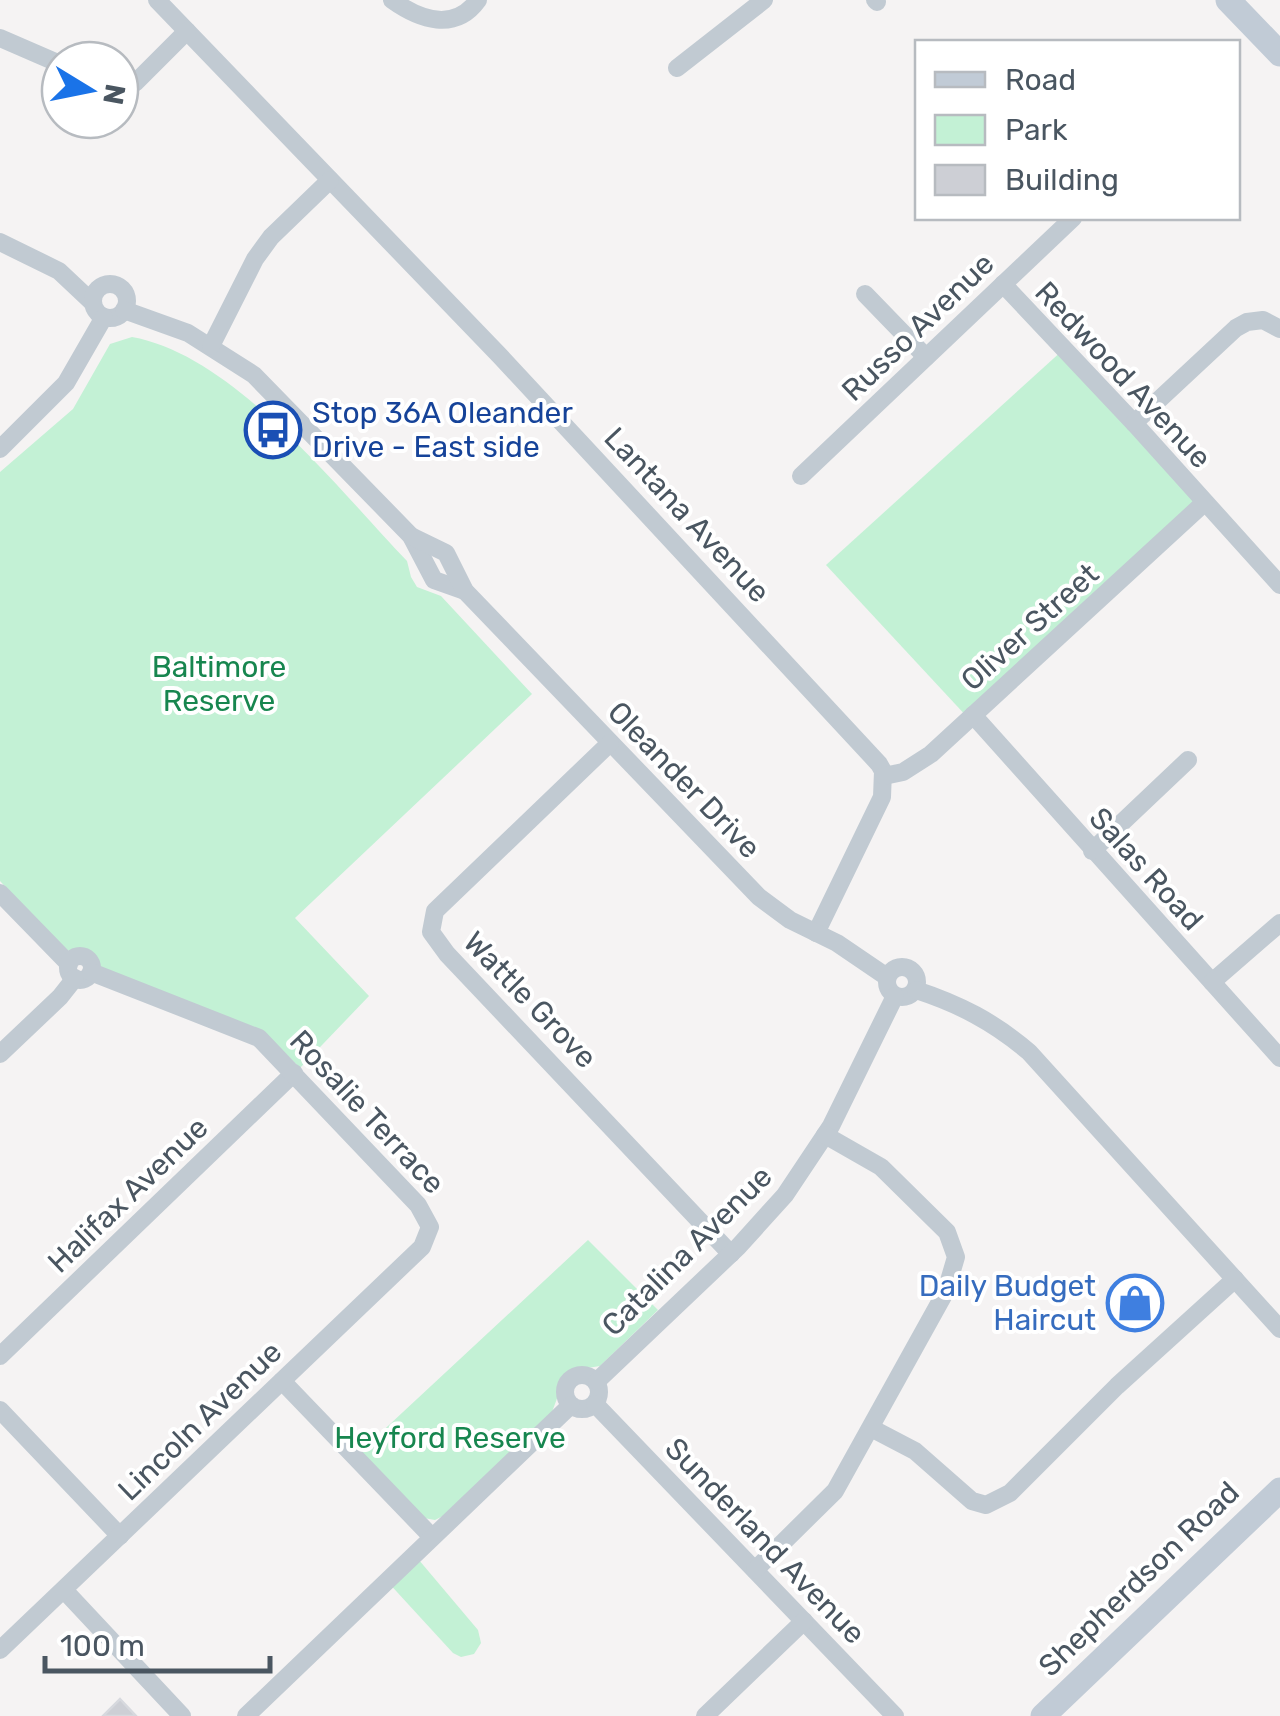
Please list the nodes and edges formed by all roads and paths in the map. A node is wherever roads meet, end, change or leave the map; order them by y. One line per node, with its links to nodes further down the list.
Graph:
1 (157, 0): 6 (street, Lantana Avenue)
2 (392, 0): 3 (street)
3 (478, 0)
4 (764, 0): 10 (street)
5 (1228, 0): 8 (street)
6 (187, 31): 11 (street); 12 (street, Lantana Avenue)
7 (0, 38): 9 (street)
8 (1280, 54)
9 (40, 55)
10 (677, 68)
11 (140, 78)
12 (330, 180): 20 (street); 30 (street, Lantana Avenue)
13 (1071, 220): 15 (street, Russo Avenue)
14 (0, 242): 17 (street)
15 (1003, 284): 21 (street, Russo Avenue); 22 (street, Redwood Avenue)
16 (865, 294): 21 (street)
17 (99, 302): 18 (street); 18 (street); 23 (street)
18 (124, 310): 20 (street, Oleander Drive)
19 (1280, 329): 22 (street)
20 (211, 346): 28 (street, Oleander Drive)
21 (926, 357): 24 (street, Russo Avenue)
22 (1134, 423): 25 (street, Redwood Avenue)
23 (0, 449)
24 (801, 476)
25 (1204, 502): 26 (street, Redwood Avenue); 27 (street, Oliver Street)
26 (1280, 585)
27 (974, 715): 30 (street, Oliver Street); 31 (street, Salas Road)
28 (610, 744): 34 (street, Oleander Drive); 45 (street, Wattle Grove)
29 (1188, 760): 31 (street)
30 (884, 776): 34 (street)
31 (1092, 851): 37 (street, Salas Road)
32 (0, 893): 35 (street)
33 (1280, 923): 37 (street)
34 (816, 933): 36 (street, Oleander Drive)
35 (78, 972): 40 (street); 42 (street, Rosalie Terrace)
36 (887, 977): 38 (street); 39 (street)
37 (1212, 982): 41 (street, Salas Road)
38 (916, 990): 39 (street); 46 (street)
39 (895, 996): 43 (street, Catalina Avenue)
40 (0, 1054)
41 (1280, 1058)
42 (294, 1073): 44 (street, Rosalie Terrace); 48 (street, Halifax Avenue)
43 (825, 1135): 45 (street, Catalina Avenue); 54 (street)
44 (430, 1227): 49 (street, Lincoln Avenue)
45 (730, 1254): 50 (street, Catalina Avenue)
46 (1236, 1279): 47 (street); 54 (street)
47 (1280, 1329)
48 (0, 1356)
49 (282, 1381): 56 (street, Lincoln Avenue); 57 (street)
50 (597, 1381): 51 (street); 52 (street)
51 (595, 1404): 52 (street); 58 (street, Sunderland Avenue)
52 (571, 1405): 57 (street)
53 (0, 1410): 56 (street)
54 (872, 1428): 58 (street)
55 (1280, 1490): 66 (street, Shepherdson Road)
56 (120, 1536): 59 (street, Lincoln Avenue)
57 (431, 1536): 63 (street)
58 (755, 1570): 60 (street, Sunderland Avenue)
59 (64, 1590): 61 (street, Lincoln Avenue); 62 (street)
60 (804, 1621): 64 (street); 65 (street, Sunderland Avenue)
61 (0, 1650)
62 (182, 1716)
63 (246, 1716)
64 (705, 1716)
65 (895, 1716)
66 (1044, 1716)

